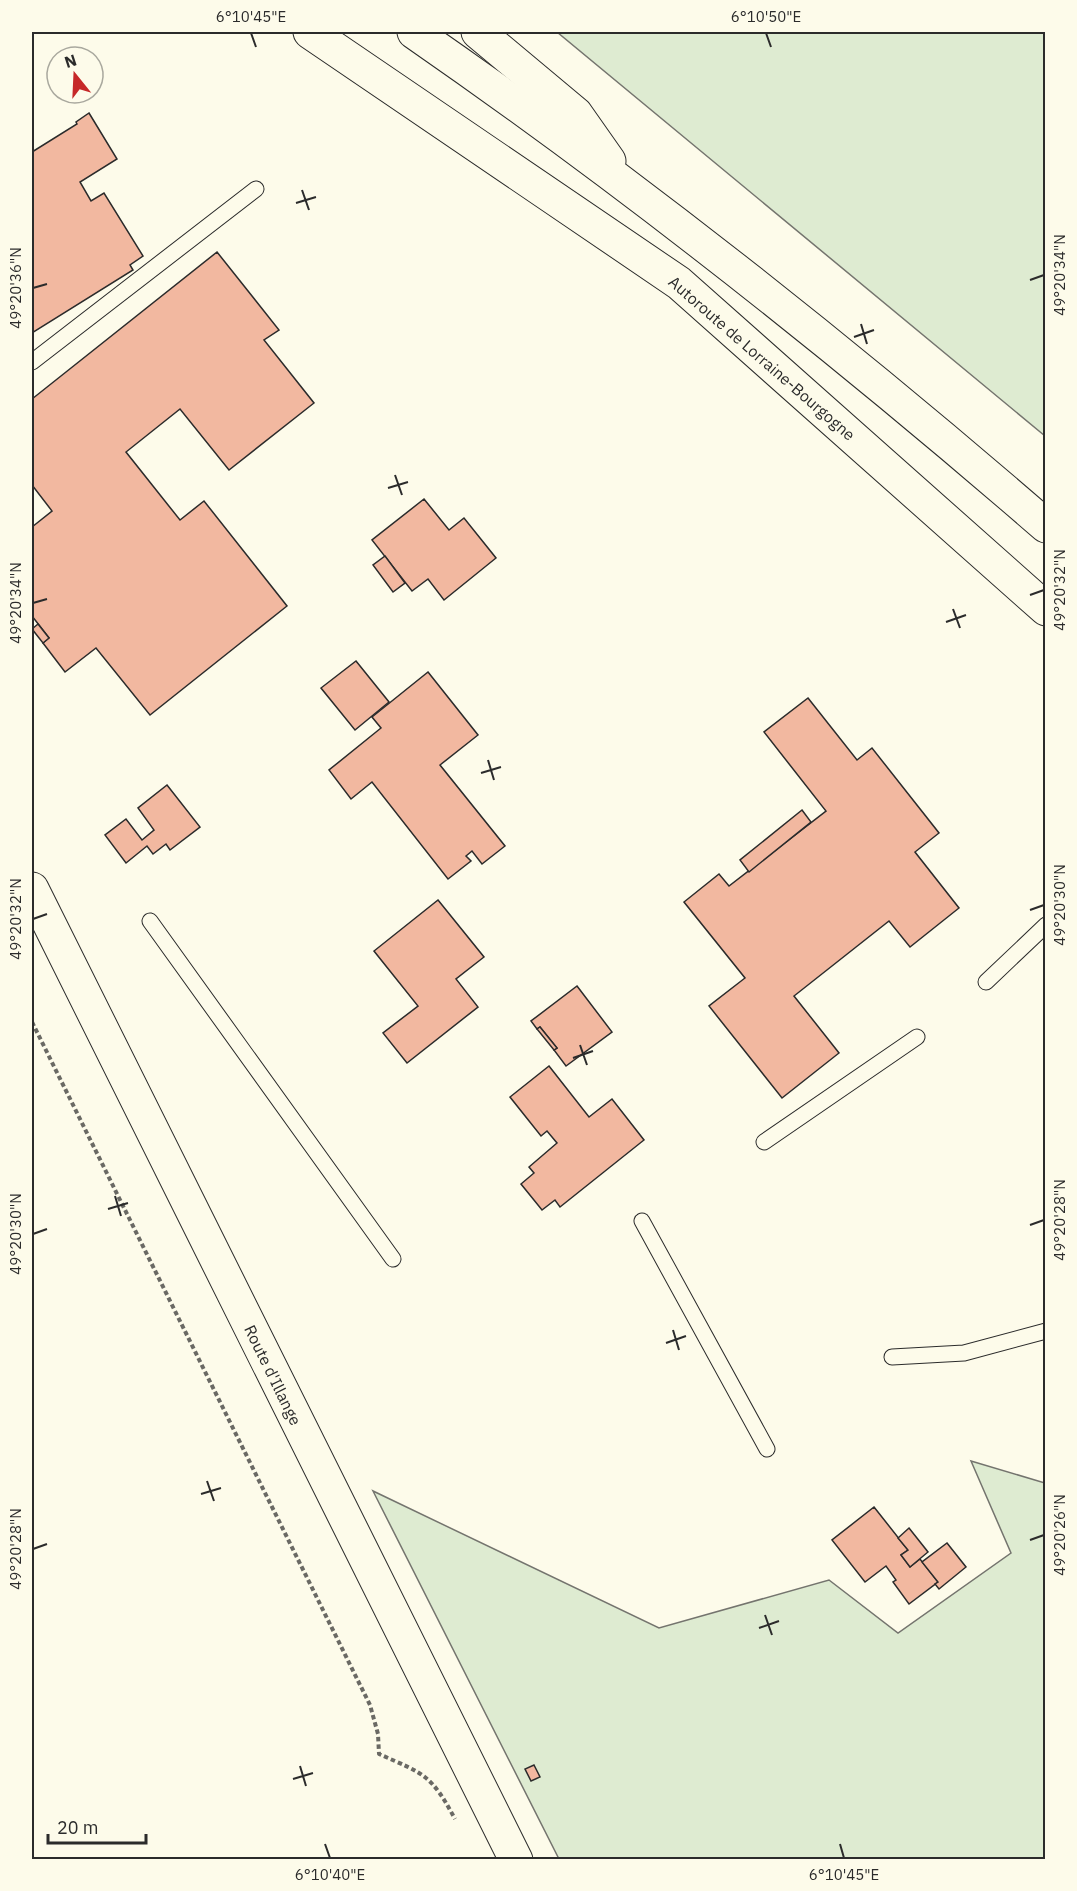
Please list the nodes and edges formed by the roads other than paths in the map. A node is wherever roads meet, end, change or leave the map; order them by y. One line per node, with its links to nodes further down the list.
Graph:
1 (310, 32): 8 (main road, Autoroute de Lorraine-Bourgogne)
2 (414, 32): 4 (main road)
3 (478, 32): 4 (main road)
4 (626, 184): 7 (main road)
5 (256, 189): 6 (lane)
6 (32, 362)
7 (1046, 526)
8 (1046, 609)
9 (32, 889): 20 (main road, Route d'Illange)
10 (150, 921): 16 (lane)
11 (1046, 925): 12 (lane)
12 (986, 982)
13 (917, 1037): 14 (lane)
14 (764, 1142)
15 (642, 1221): 19 (lane)
16 (393, 1259)
17 (1046, 1331): 18 (lane)
18 (892, 1358)
19 (767, 1449)
20 (516, 1860)

